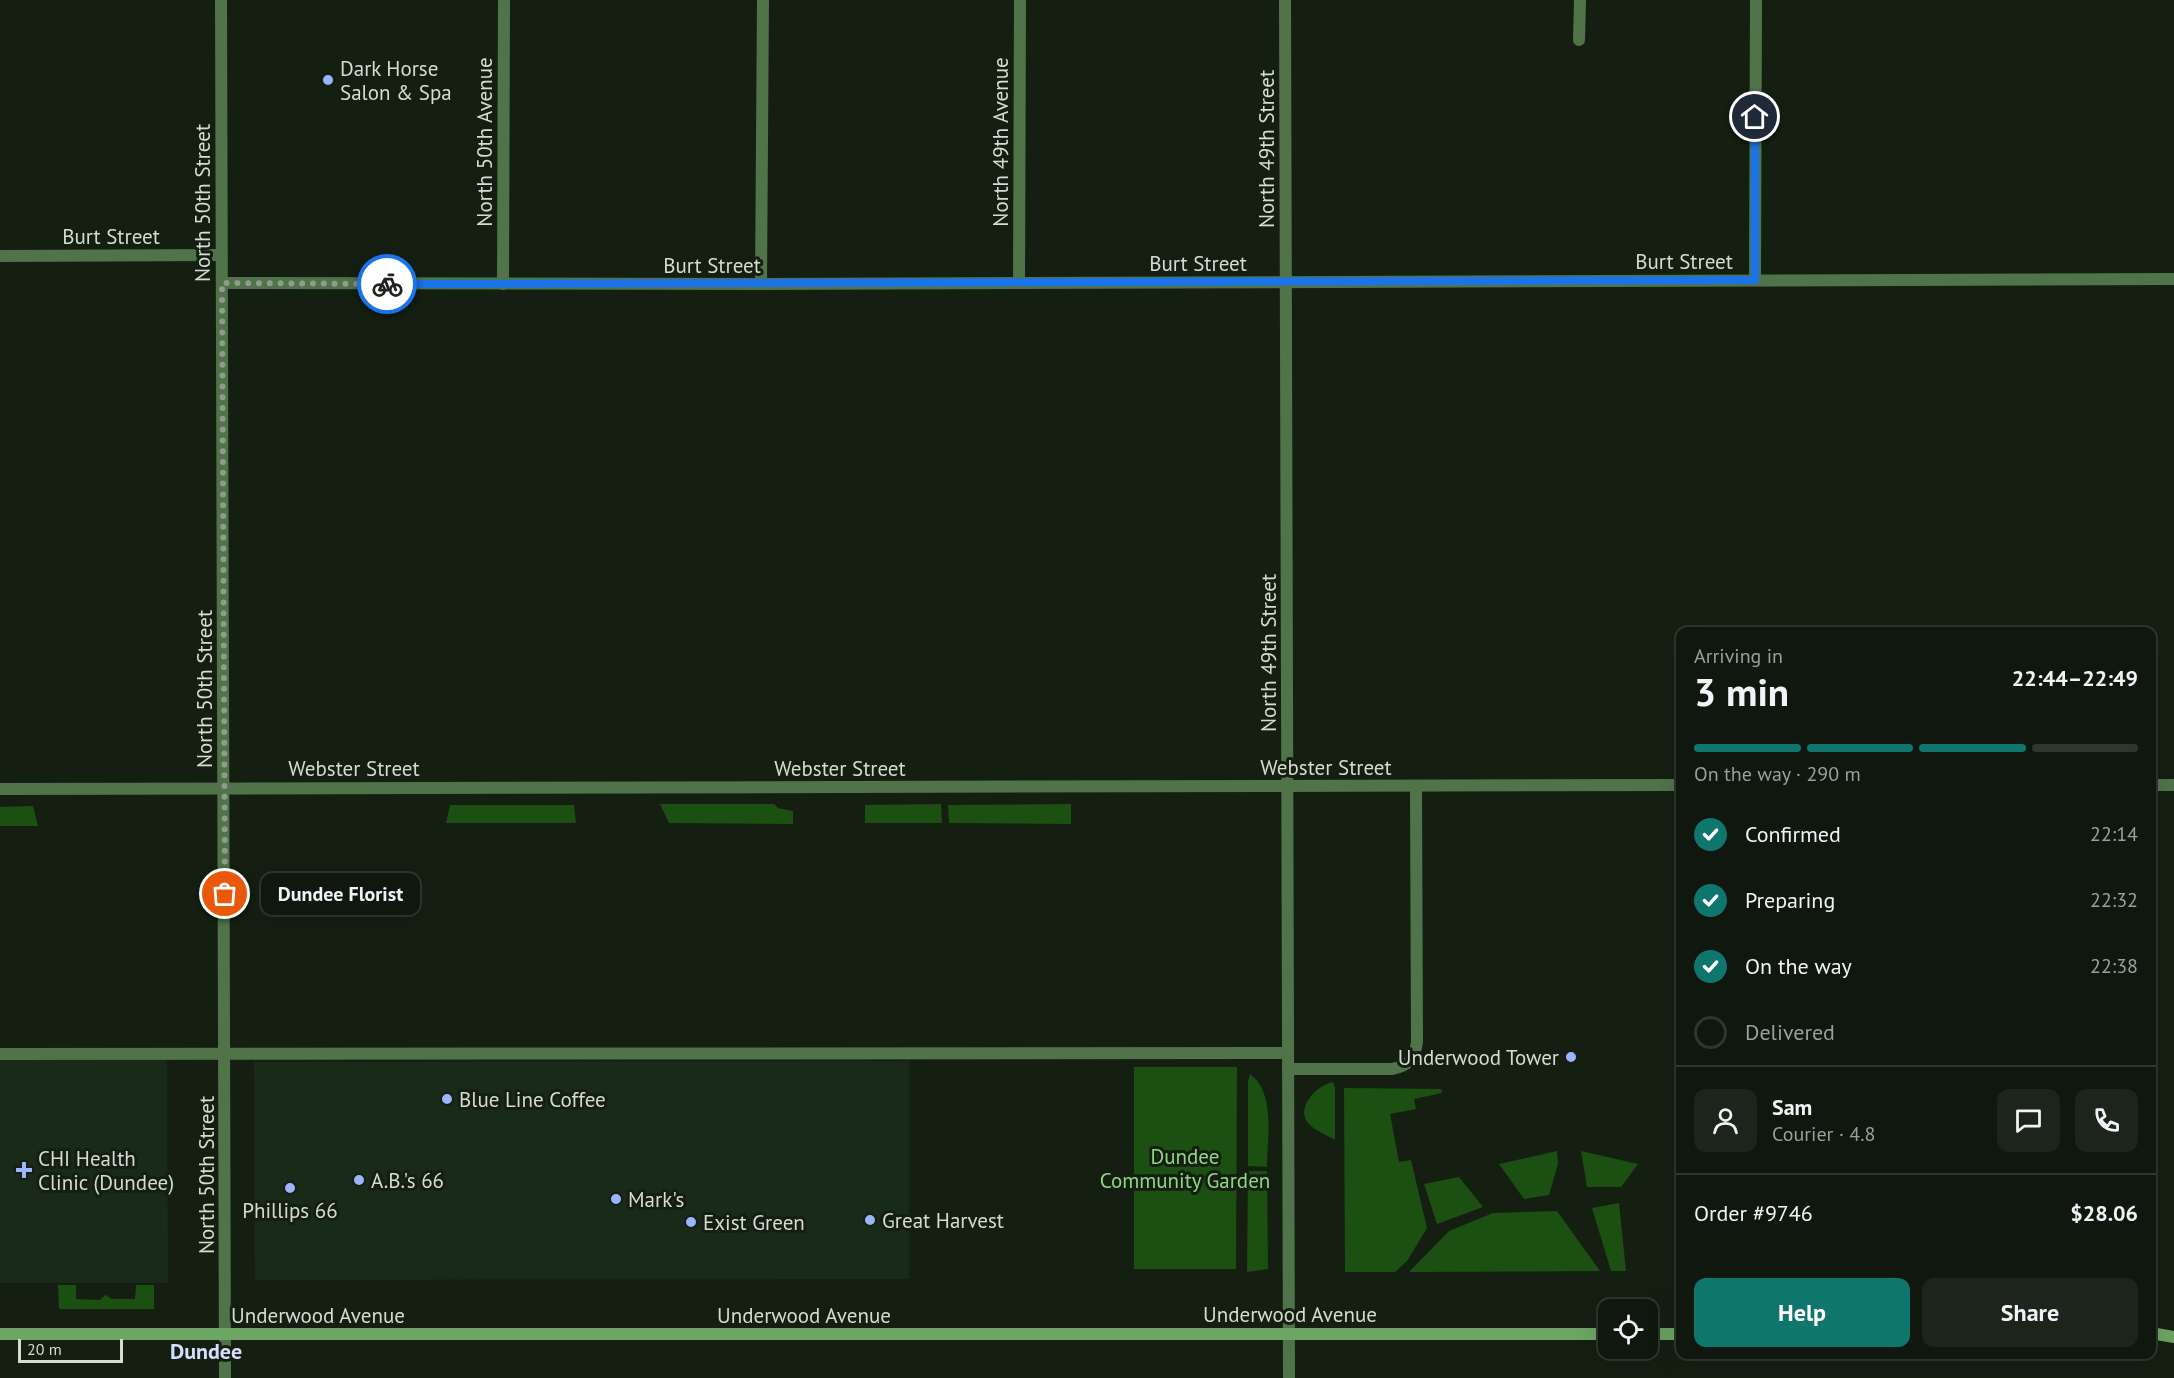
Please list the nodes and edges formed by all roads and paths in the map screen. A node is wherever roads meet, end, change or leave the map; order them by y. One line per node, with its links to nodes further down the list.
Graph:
1 (221, 0): 9 (street, North 50th Street)
2 (504, 0): 16 (street, North 50th Avenue)
3 (763, 0): 17 (street)
4 (1020, 0): 15 (street, North 49th Avenue)
5 (1285, 0): 13 (street, North 49th Street)
6 (1580, 0): 8 (street)
7 (1756, 0): 12 (street)
8 (1579, 40)
9 (221, 255): 10 (street, Burt Street); 14 (street, North 50th Street)
10 (0, 256)
11 (2174, 279): 12 (street, Burt Street)
12 (1755, 280): 13 (street, Burt Street)
13 (1286, 282): 15 (street, Burt Street); 21 (street, North 49th Street)
14 (222, 283): 16 (street, Burt Street); 23 (street, North 50th Street)
15 (1019, 283): 17 (street, Burt Street)
16 (503, 284): 17 (street, Burt Street)
17 (761, 284)
18 (1676, 785): 22 (street, Webster Street)
19 (2156, 785): 20 (street)
20 (2174, 785)
21 (1288, 787): 22 (street, Webster Street); 23 (street, Webster Street); 26 (street, North 49th Street)
22 (1416, 787): 28 (street)
23 (224, 788): 24 (street, Webster Street); 25 (street, North 50th Street)
24 (0, 789)
25 (225, 1052): 26 (street); 27 (street); 35 (street, North 50th Street)
26 (1287, 1053): 28 (street, North 49th Street)
27 (0, 1054)
28 (1288, 1069): 30 (street, North 49th Street)
29 (0, 1334): 35 (main road, Underwood Avenue)
30 (1288, 1334): 31 (main road, Underwood Avenue); 35 (main road, Underwood Avenue); 38 (street, North 49th Street)
31 (1598, 1334)
32 (1658, 1334): 33 (main road)
33 (1676, 1334)
34 (2156, 1334): 36 (main road)
35 (225, 1335): 37 (street, North 50th Street)
36 (2174, 1336)
37 (225, 1378)
38 (1289, 1378)

